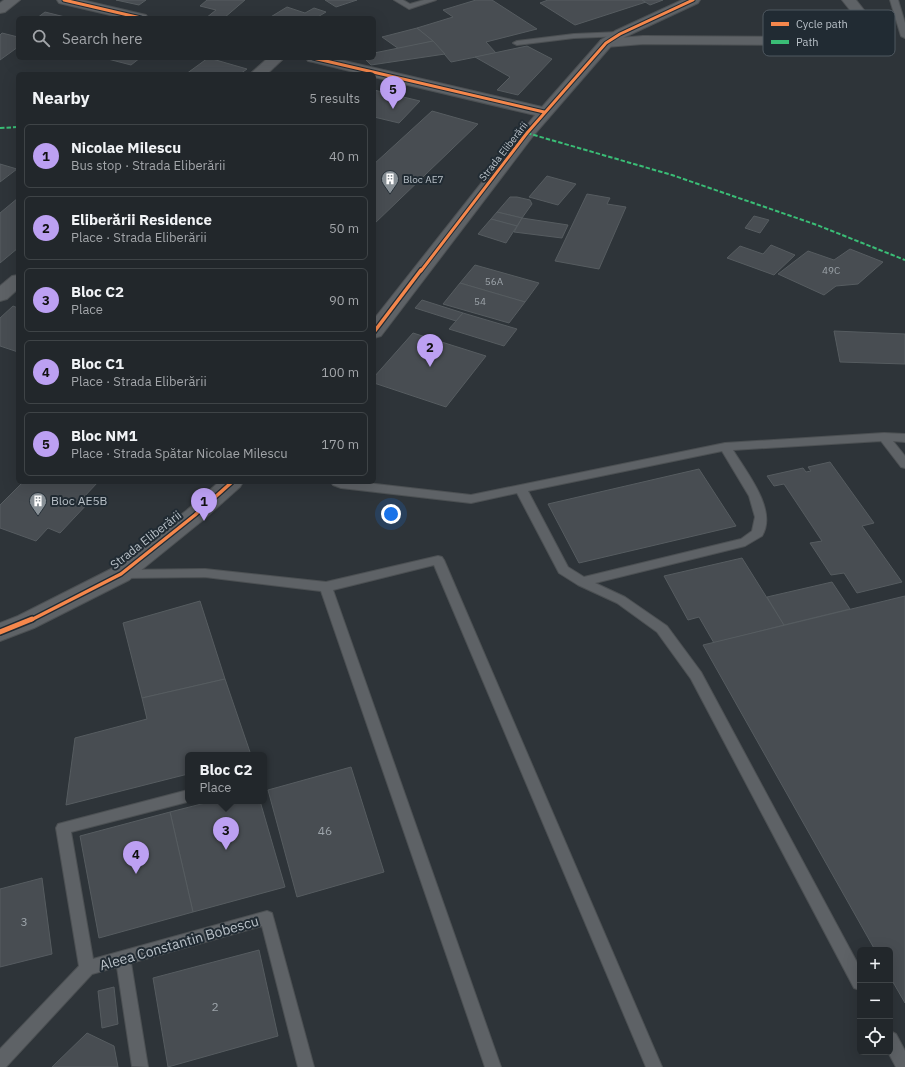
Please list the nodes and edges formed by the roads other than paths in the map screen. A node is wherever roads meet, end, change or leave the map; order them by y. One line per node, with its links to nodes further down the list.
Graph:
1 (13, 0): 8 (street)
2 (64, 0): 10 (street)
3 (398, 0): 4 (lane)
4 (432, 0)
5 (693, 0): 11 (street, Strada Eliberării)
6 (849, 0): 9 (street)
7 (894, 0): 12 (lane)
8 (0, 9)
9 (857, 10)
10 (132, 16)
11 (620, 34): 14 (lane); 15 (street, Strada Eliberării)
12 (905, 36)
13 (763, 40): 15 (street)
14 (517, 43)
15 (606, 43): 21 (street, Strada Eliberării)
16 (275, 60): 18 (street)
17 (322, 60): 19 (street)
18 (260, 72)
19 (373, 72)
20 (376, 73): 21 (street)
21 (544, 112): 24 (street, Strada Eliberării)
22 (16, 282): 23 (street)
23 (0, 295)
24 (376, 329)
25 (884, 437): 26 (lane); 27 (lane); 28 (lane)
26 (905, 438)
27 (726, 447): 31 (lane); 33 (lane)
28 (905, 464)
29 (230, 484): 32 (street, Strada Eliberării)
30 (341, 484): 31 (lane)
31 (521, 489): 33 (lane)
32 (121, 574): 34 (lane); 35 (street, Strada Eliberării)
33 (582, 582): 39 (lane)
34 (326, 587): 44 (lane); 45 (lane)
35 (0, 632)
36 (185, 797): 38 (lane)
37 (123, 958): 38 (lane, Aleea Constantin Bobescu); 42 (lane); 43 (lane, Aleea Constantin Bobescu)
38 (87, 968): 41 (lane, Aleea Constantin Bobescu)
39 (857, 977)
40 (893, 1045): 46 (lane)
41 (0, 1061)
42 (140, 1066)
43 (306, 1067)
44 (493, 1067)
45 (654, 1067)
46 (905, 1067)

